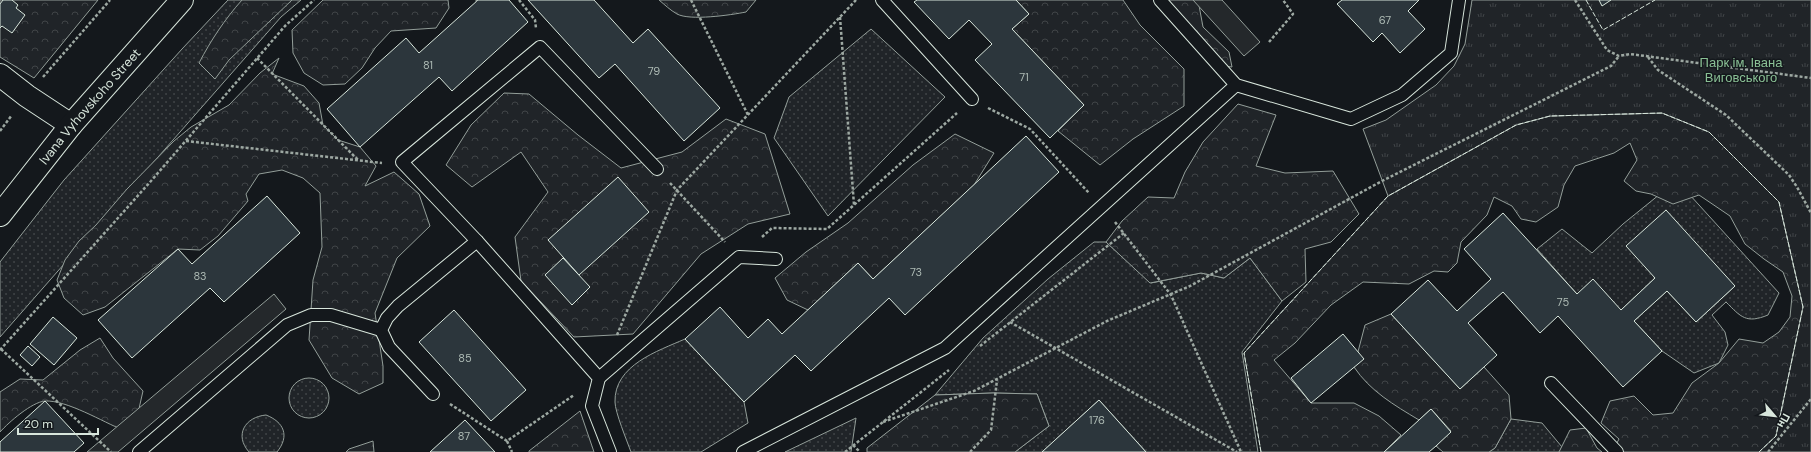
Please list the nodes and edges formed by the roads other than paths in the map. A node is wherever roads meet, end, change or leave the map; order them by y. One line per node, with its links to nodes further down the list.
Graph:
1 (182, 0): 8 (main road, Ivana Vyhovskoho Street)
2 (882, 0): 7 (lane)
3 (1160, 0): 6 (lane)
4 (1459, 0): 6 (lane)
5 (0, 75): 8 (main road)
6 (1236, 85): 19 (lane)
7 (972, 99)
8 (71, 124): 10 (main road, Ivana Vyhovskoho Street)
9 (657, 169): 11 (lane)
10 (0, 215)
11 (477, 241): 13 (lane); 14 (lane)
12 (776, 259): 14 (lane)
13 (381, 330): 16 (lane); 17 (lane)
14 (599, 378): 18 (lane)
15 (1551, 383): 20 (lane)
16 (433, 394)
17 (139, 452)
18 (610, 452)
19 (743, 452)
20 (1617, 452)

